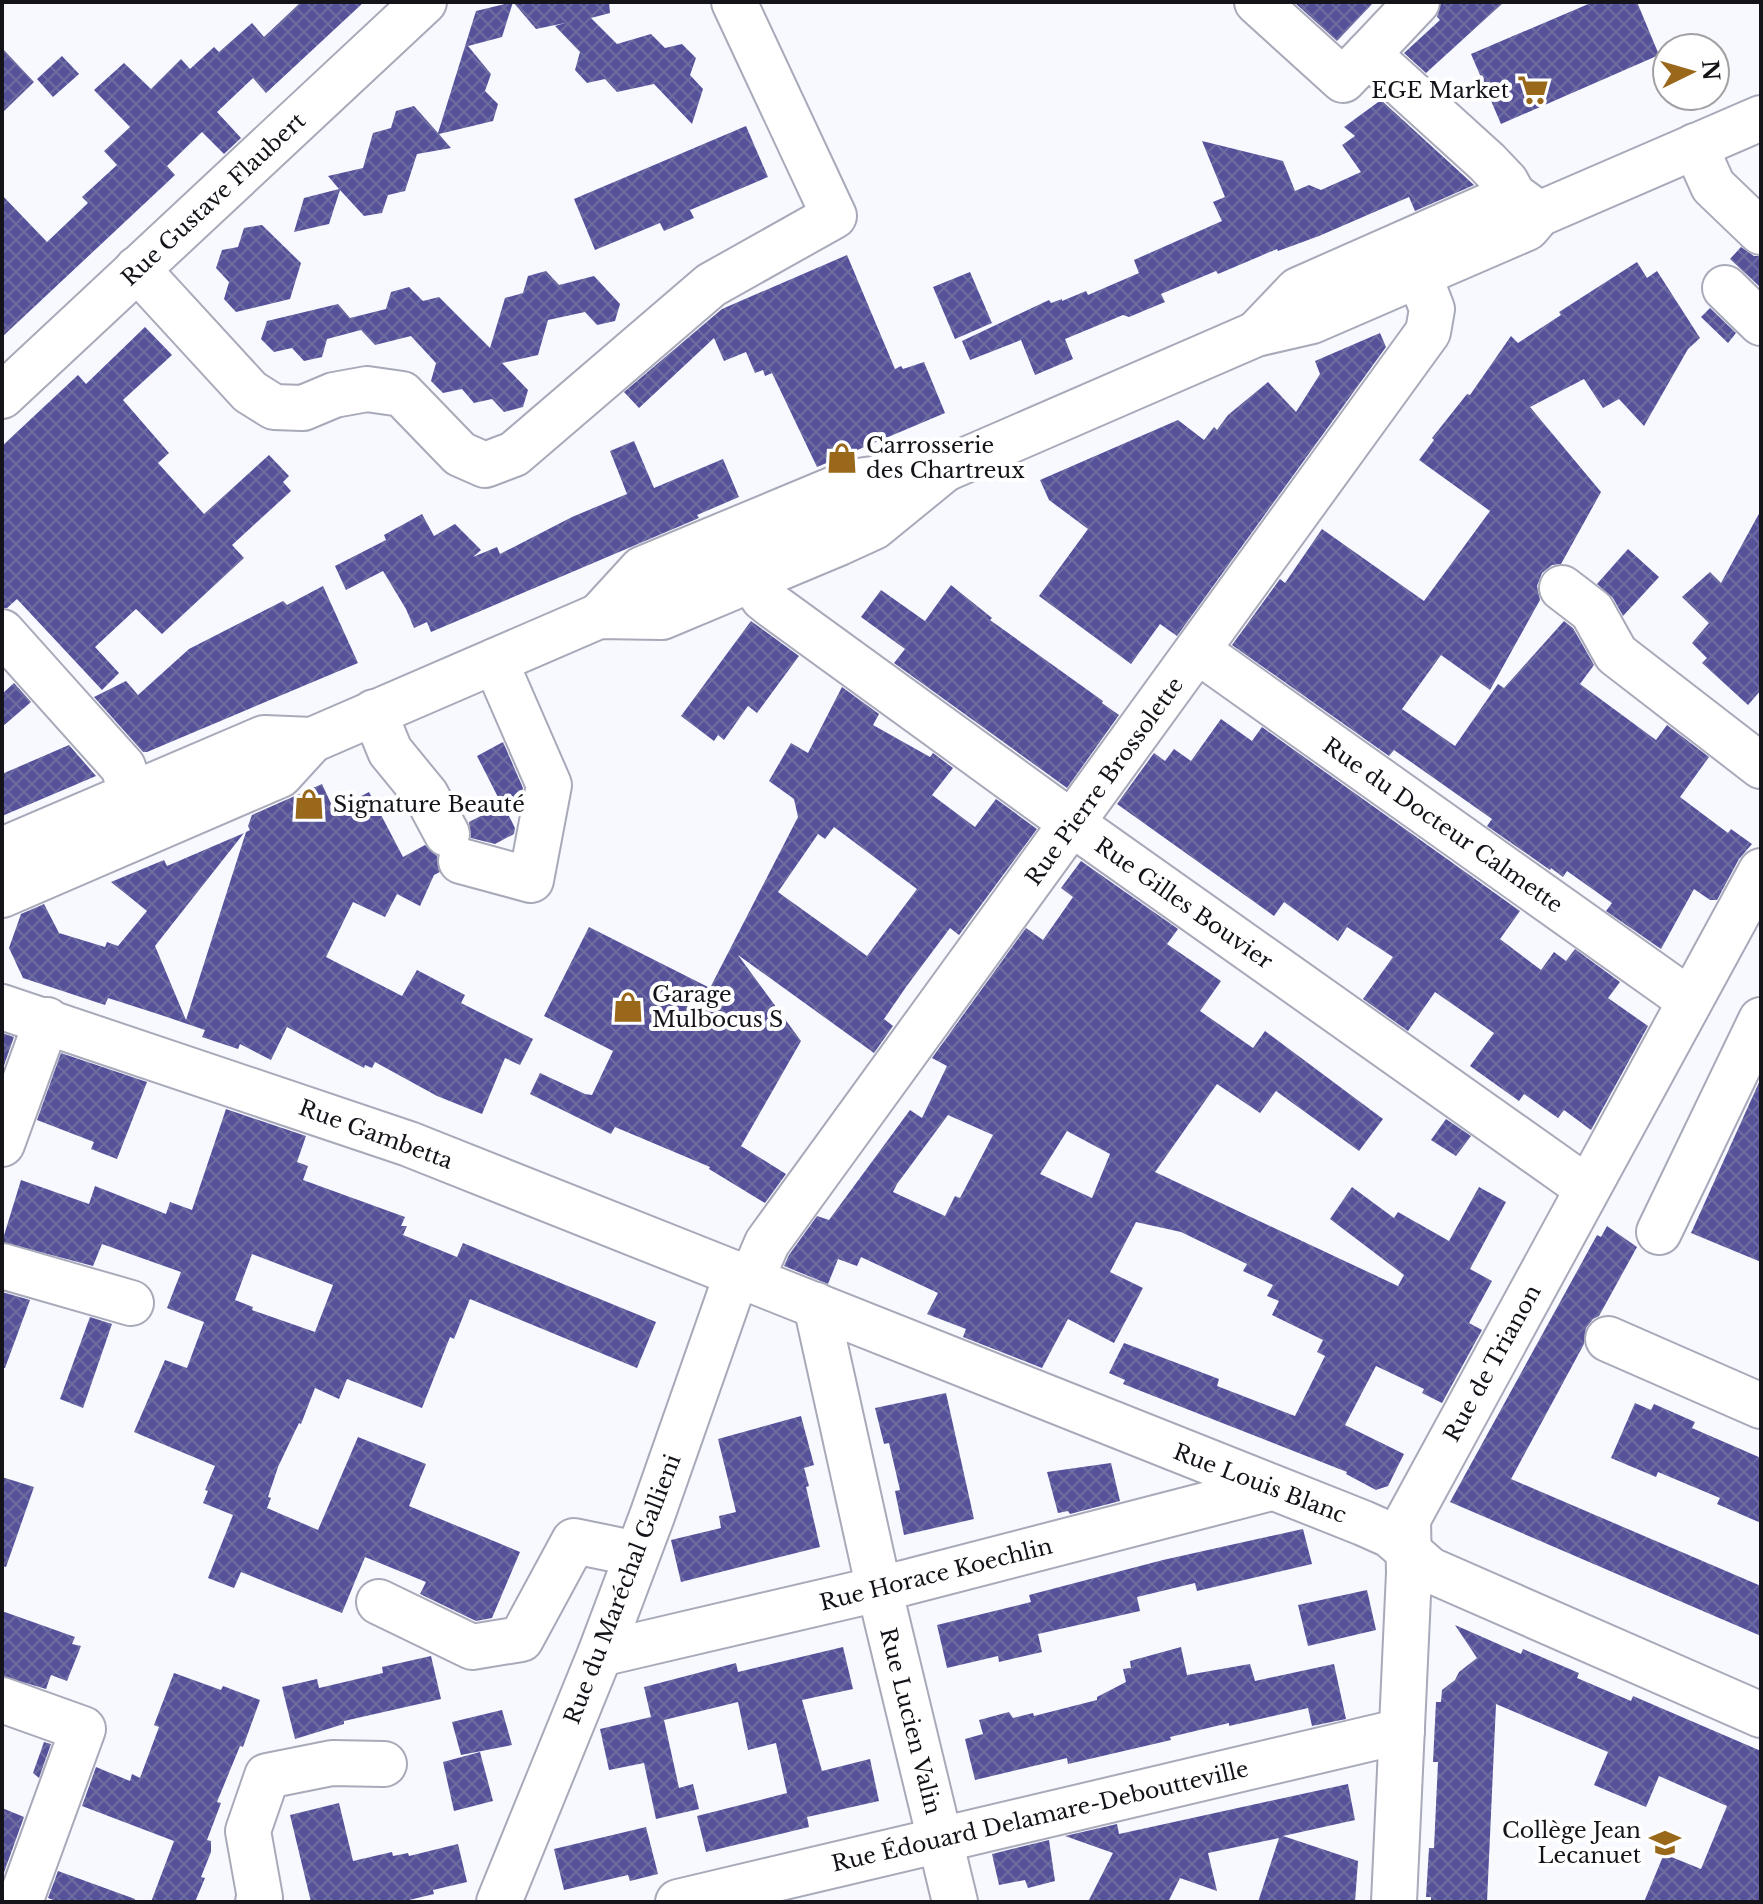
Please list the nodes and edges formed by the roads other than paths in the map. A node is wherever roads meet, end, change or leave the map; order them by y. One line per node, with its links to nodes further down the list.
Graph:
1 (424, 2): 10 (street, Rue Gustave Flaubert)
2 (734, 2): 10 (street)
3 (1257, 2): 5 (street)
4 (1417, 2): 5 (street)
5 (1368, 54): 8 (street)
6 (1761, 118): 7 (street)
7 (1695, 146): 8 (street); 9 (street)
8 (1526, 204): 11 (street); 14 (street)
9 (1761, 232)
10 (137, 269): 15 (street, Rue Gustave Flaubert)
11 (1419, 275): 14 (street); 21 (street, Rue Pierre Brossolette)
12 (1725, 288): 13 (street)
13 (1761, 323)
14 (1256, 334): 16 (street)
15 (2, 396)
16 (945, 469): 17 (street); 19 (street)
17 (753, 580): 19 (street); 27 (street, Rue Gilles Bouvier)
18 (1562, 588): 25 (street)
19 (599, 616): 22 (street)
20 (2, 632): 26 (street)
21 (1198, 651): 27 (street, Rue Pierre Brossolette); 31 (street, Rue du Docteur Calmette)
22 (495, 661): 23 (street); 23 (street)
23 (374, 712): 24 (street)
24 (312, 740): 26 (street); 30 (street)
25 (1761, 766)
26 (132, 794): 28 (street)
27 (1073, 824): 36 (street, Rue Gilles Bouvier); 39 (street, Rue Pierre Brossolette)
28 (2, 850)
29 (1761, 871): 31 (street, Rue de Trianon)
30 (2, 895)
31 (1689, 1000): 36 (street, Rue de Trianon)
32 (2, 1007): 33 (street, Rue Gambetta)
33 (47, 1020): 35 (street); 39 (street, Rue Gambetta)
34 (1761, 1020): 37 (street)
35 (2, 1144)
36 (1587, 1188): 45 (street, Rue de Trianon)
37 (1659, 1232)
38 (2, 1266): 40 (street)
39 (745, 1278): 41 (street, Rue Louis Blanc); 46 (street, Rue du Maréchal Gallieni)
40 (131, 1303)
41 (816, 1305): 44 (street, Rue Louis Blanc); 47 (street, Rue Lucien Valin)
42 (1608, 1339): 43 (street)
43 (1761, 1406)
44 (1271, 1488): 45 (street, Rue Louis Blanc); 47 (street, Rue Horace Koechlin)
45 (1408, 1551): 51 (street, Rue Louis Blanc); 52 (street, Rue de Trianon)
46 (637, 1554): 48 (street); 49 (street, Rue du Maréchal Gallieni)
47 (879, 1588): 49 (street, Rue Horace Koechlin); 54 (street, Rue Lucien Valin)
48 (379, 1602)
49 (600, 1654): 57 (street, Rue du Maréchal Gallieni)
50 (2, 1700): 55 (street)
51 (1761, 1715)
52 (1402, 1731): 54 (street, Rue Édouard Delamare-Deboutteville); 60 (street, Rue de Trianon)
53 (384, 1764): 56 (street)
54 (940, 1840): 58 (street, Rue Édouard Delamare-Deboutteville); 59 (street, Rue Lucien Valin)
55 (20, 1902)
56 (258, 1902)
57 (499, 1902)
58 (678, 1902)
59 (955, 1902)
60 (1394, 1902)

